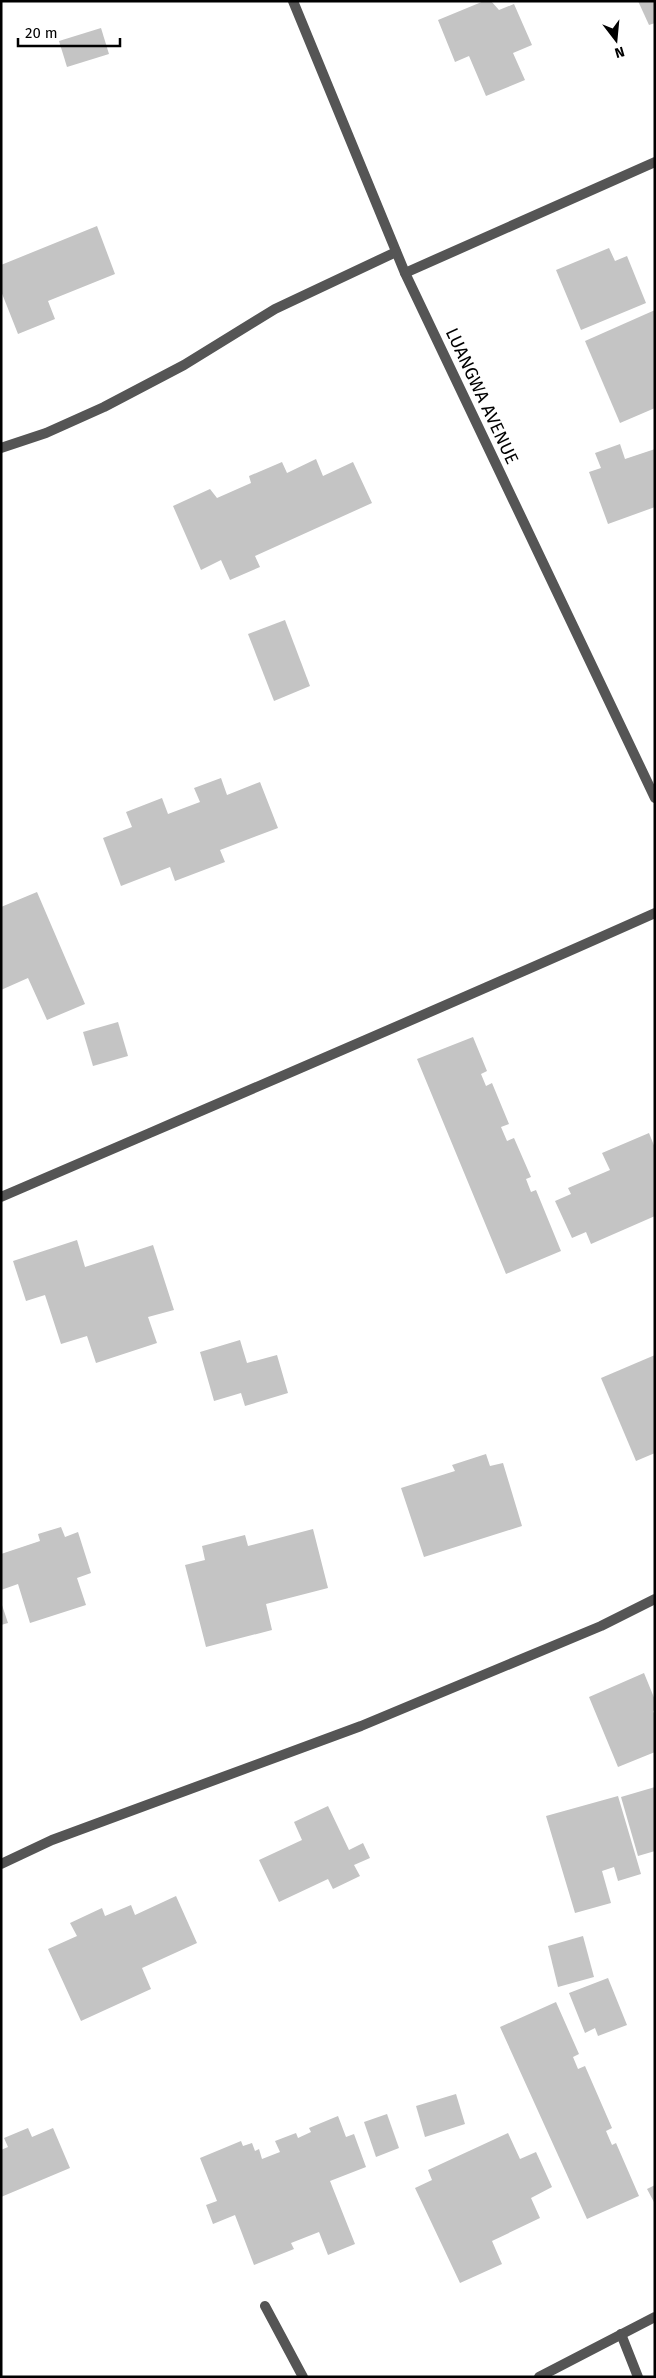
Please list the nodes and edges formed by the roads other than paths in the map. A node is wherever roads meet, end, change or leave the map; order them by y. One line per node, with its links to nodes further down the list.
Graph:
1 (293, 1): 3 (street, LUANGWA AVENUE)
2 (655, 162): 4 (street)
3 (396, 252): 4 (street, LUANGWA AVENUE); 5 (street)
4 (405, 273): 6 (street, LUANGWA AVENUE)
5 (1, 448)
6 (655, 798)
7 (655, 913): 8 (street)
8 (1, 1197)
9 (655, 1599): 10 (street)
10 (1, 1864)
11 (265, 2306): 14 (street)
12 (655, 2317): 13 (street)
13 (621, 2334): 15 (street); 16 (street)
14 (303, 2377)
15 (539, 2377)
16 (638, 2377)

